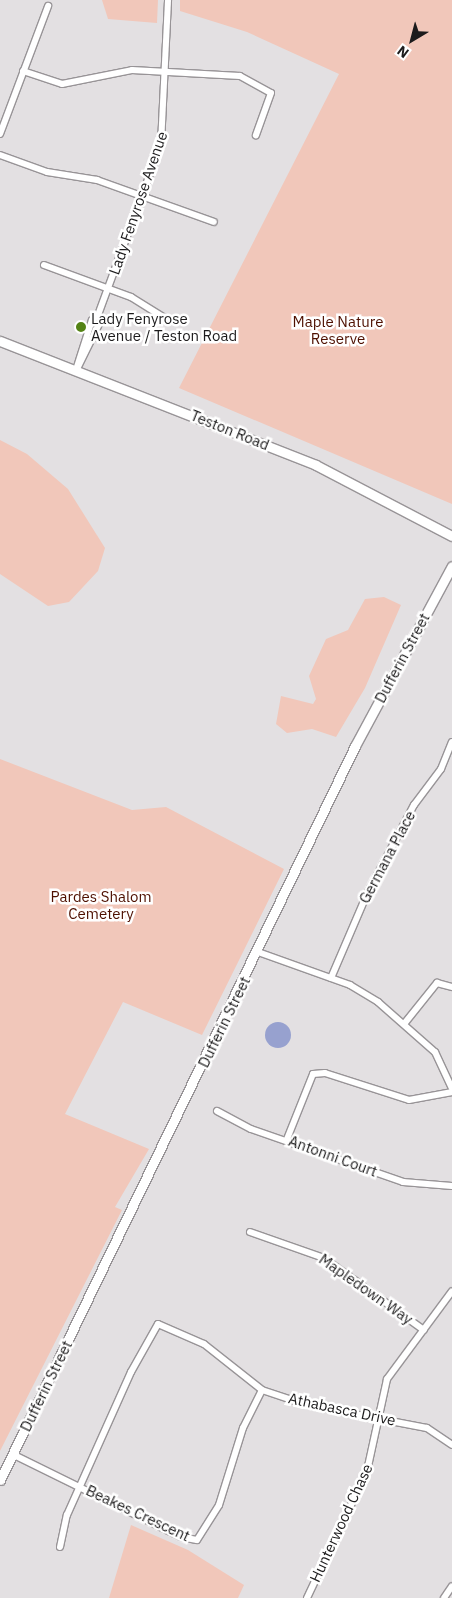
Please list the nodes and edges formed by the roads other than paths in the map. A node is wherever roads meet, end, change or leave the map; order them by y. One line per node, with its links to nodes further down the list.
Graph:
1 (168, 0): 4 (street, Lady Fenyrose Avenue)
2 (48, 6): 3 (street)
3 (23, 71): 4 (street); 5 (street)
4 (167, 72): 6 (street); 8 (street, Lady Fenyrose Avenue)
5 (0, 134)
6 (256, 135)
7 (0, 155): 8 (street)
8 (142, 199): 9 (street); 11 (street, Lady Fenyrose Avenue)
9 (214, 222)
10 (44, 265): 11 (street)
11 (108, 290): 12 (street); 14 (street, Lady Fenyrose Avenue)
12 (164, 318)
13 (0, 341): 14 (main road, Teston Road)
14 (76, 371): 15 (main road, Teston Road)
15 (452, 536)
16 (452, 566): 18 (main road, Dufferin Street)
17 (452, 742): 19 (street, Germana Place)
18 (258, 952): 19 (street); 33 (main road, Dufferin Street)
19 (331, 978): 21 (street)
20 (452, 987): 21 (street)
21 (404, 1024): 22 (street)
22 (452, 1088)
23 (452, 1092): 25 (street)
24 (217, 1111): 25 (street, Antonni Court)
25 (287, 1139): 26 (street, Antonni Court)
26 (452, 1186)
27 (250, 1232): 29 (street, Mapledown Way)
28 (452, 1291): 29 (street, Hunterwood Chase)
29 (424, 1330): 31 (street, Hunterwood Chase)
30 (262, 1390): 31 (street, Athabasca Drive); 35 (street, Beakes Crescent); 35 (street, Athabasca Drive)
31 (376, 1415): 32 (street, Athabasca Drive); 38 (street, Hunterwood Chase)
32 (452, 1445)
33 (12, 1454): 34 (main road, Dufferin Street); 35 (street, Beakes Crescent)
34 (0, 1480)
35 (81, 1487): 36 (street)
36 (60, 1547)
37 (452, 1586): 39 (street)
38 (307, 1598)
39 (444, 1598)

